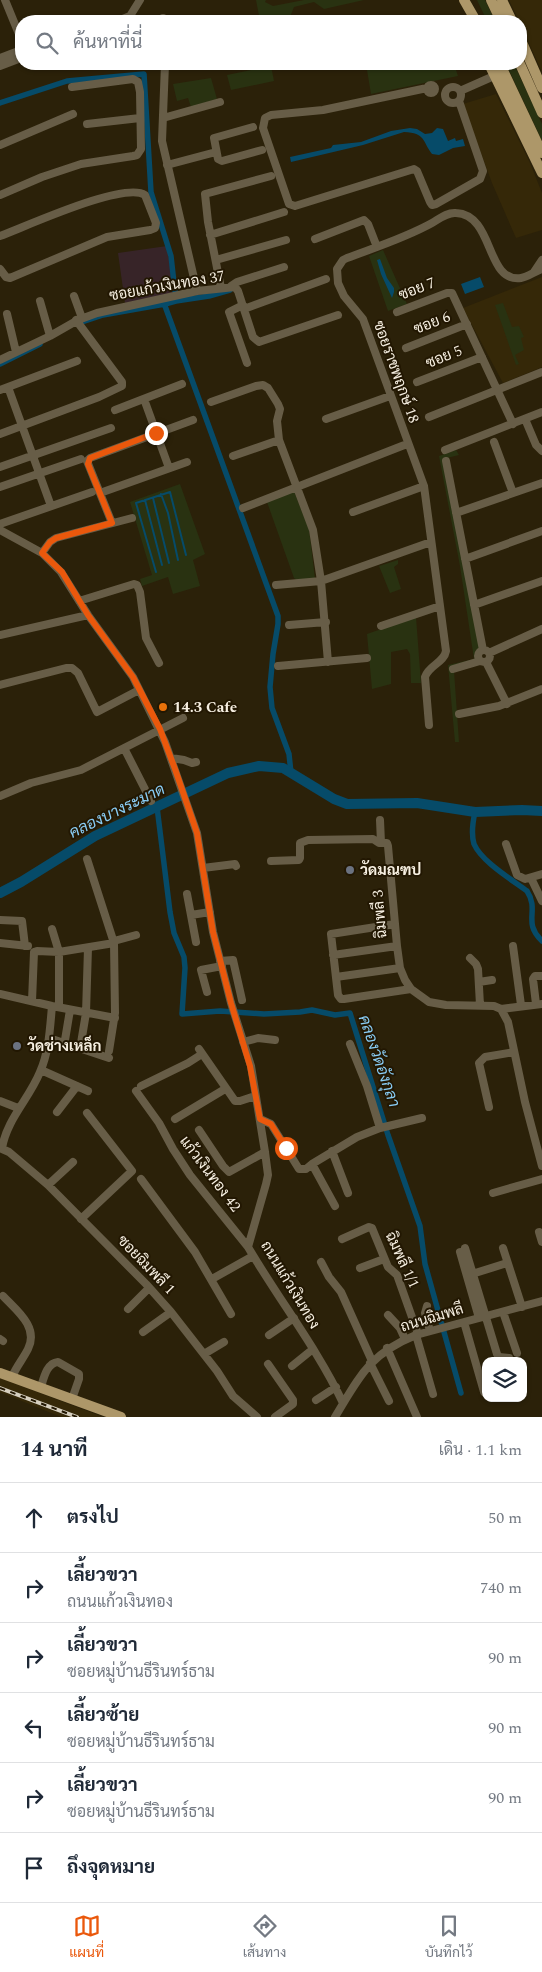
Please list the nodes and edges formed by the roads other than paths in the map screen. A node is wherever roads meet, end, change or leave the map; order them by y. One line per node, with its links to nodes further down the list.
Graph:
1 (5, 0): 15 (street)
2 (140, 0): 8 (street)
3 (462, 0): 9 (main road); 10 (main road)
4 (472, 0): 11 (main road)
5 (491, 0): 12 (main road)
6 (496, 0): 13 (main road)
7 (502, 0): 14 (main road)
8 (131, 15)
9 (468, 15)
10 (472, 15)
11 (478, 15)
12 (497, 15)
13 (502, 15)
14 (509, 15)
15 (15, 24)
16 (15, 52): 18 (street)
17 (527, 54): 27 (main road)
18 (0, 58)
19 (15, 60): 20 (street)
20 (0, 66)
21 (165, 70): 35 (street)
22 (492, 70): 25 (main road)
23 (503, 70): 41 (main road)
24 (523, 70): 32 (main road)
25 (494, 76): 28 (street); 43 (main road)
26 (72, 87): 34 (street)
27 (542, 88)
28 (460, 91): 29 (street); 30 (street)
29 (445, 92): 30 (street); 30 (street)
30 (459, 101)
31 (220, 102): 35 (street)
32 (542, 113)
33 (73, 114): 38 (street)
34 (140, 118): 36 (street); 45 (street)
35 (163, 118): 42 (street)
36 (87, 124)
37 (253, 126): 40 (street)
38 (0, 146)
39 (262, 150): 40 (street)
40 (216, 152): 42 (street)
41 (542, 153)
42 (167, 165): 60 (street)
43 (542, 172)
44 (271, 176): 47 (street)
45 (0, 195)
46 (284, 212): 47 (street)
47 (210, 235): 52 (street)
48 (0, 236): 55 (street)
49 (315, 239): 51 (street)
50 (286, 240): 52 (street)
51 (376, 247): 56 (street, ซอยราชพฤกษ์ 18); 81 (street, ซอยราชพฤกษ์ 18)
52 (216, 260): 59 (street)
53 (542, 260): 56 (street, ซอยราชพฤกษ์ 18)
54 (284, 266): 58 (street)
55 (0, 269)
56 (538, 270)
57 (326, 279): 63 (street)
58 (231, 286): 59 (street, ซอยแก้วเงินทอง 37); 63 (street, ซอยแก้วเงินทอง 37)
59 (221, 288): 60 (street, ซอยแก้วเงินทอง 37)
60 (197, 291): 67 (street, ซอยแก้วเงินทอง 37)
61 (74, 296): 67 (street)
62 (40, 301): 69 (street)
63 (244, 307): 66 (street, ซอยแก้วเงินทอง 37); 75 (street)
64 (397, 312): 68 (street, ซอย 7)
65 (7, 314): 71 (street)
66 (338, 315)
67 (78, 320): 69 (street, ซอยแก้วเงินทอง 37); 91 (street)
68 (467, 324): 70 (street, ซอย 6); 72 (street)
69 (50, 336): 71 (street, ซอยแก้วเงินทอง 37)
70 (406, 348)
71 (16, 352): 73 (street, ซอยแก้วเงินทอง 37)
72 (482, 357): 77 (street, ซอย 5); 80 (street)
73 (0, 360)
74 (77, 361): 79 (street)
75 (247, 363)
76 (542, 372): 80 (street)
77 (417, 382)
78 (182, 384): 82 (street)
79 (4, 388): 91 (street)
80 (497, 390): 86 (street); 90 (street)
81 (390, 396): 87 (street); 97 (street, ซอยราชพฤกษ์ 18)
82 (144, 399): 84 (street); 93 (street)
83 (211, 402): 95 (street)
84 (115, 410)
85 (542, 412): 88 (street)
86 (429, 417)
87 (326, 419)
88 (525, 419): 90 (street); 99 (street)
89 (193, 420): 93 (street)
90 (513, 424): 98 (street)
91 (22, 426): 94 (street); 100 (street)
92 (111, 428): 100 (street)
93 (156, 433): 106 (street); 112 (street)
94 (0, 434)
95 (279, 440): 101 (street); 109 (street)
96 (494, 442): 113 (street)
97 (408, 444): 109 (street); 110 (street, ซอยราชพฤกษ์ 18)
98 (445, 450)
99 (542, 451)
100 (33, 456): 105 (street); 107 (street)
101 (233, 456)
102 (81, 459): 107 (street)
103 (446, 461): 117 (street)
104 (187, 462): 106 (street)
105 (0, 467)
106 (170, 468): 112 (street)
107 (39, 473): 111 (street); 114 (street)
108 (542, 483): 113 (street)
109 (297, 486): 115 (street); 126 (street)
110 (424, 486): 116 (street); 123 (street, ซอยราชพฤกษ์ 18)
111 (0, 487)
112 (96, 493): 114 (street); 119 (street)
113 (513, 493): 117 (street)
114 (51, 506): 120 (street)
115 (243, 508)
116 (354, 512)
117 (456, 513): 125 (street)
118 (132, 518): 119 (street)
119 (112, 523): 124 (street)
120 (0, 524)
121 (0, 530): 124 (street, ถนนแก้วเงินทอง)
122 (542, 531): 125 (street)
123 (431, 542): 126 (street); 131 (street, ซอยราชพฤกษ์ 18)
124 (42, 553): 129 (street, ถนนแก้วเงินทอง)
125 (465, 559): 130 (street)
126 (321, 581): 128 (street); 133 (street)
127 (542, 581): 130 (street)
128 (276, 585)
129 (79, 601): 132 (street, ถนนแก้วเงินทอง); 142 (street)
130 (474, 605): 138 (street)
131 (440, 606): 135 (street); 151 (street, ซอยราชพฤกษ์ 18)
132 (88, 615): 137 (street); 147 (street, ถนนแก้วเงินทอง)
133 (326, 622): 134 (street); 141 (street)
134 (289, 625)
135 (381, 626)
136 (542, 629): 138 (street)
137 (0, 636)
138 (486, 652): 140 (street)
139 (367, 658): 141 (street)
140 (483, 661): 144 (street); 148 (street)
141 (328, 662): 143 (street)
142 (159, 663)
143 (278, 666)
144 (453, 669)
145 (0, 685): 147 (street)
146 (542, 689): 148 (street)
147 (139, 690): 152 (street, ถนนแก้วเงินทอง)
148 (506, 704): 149 (street)
149 (459, 714)
150 (183, 718): 152 (street)
151 (429, 725)
152 (160, 729): 153 (street); 154 (street, ถนนแก้วเงินทอง)
153 (124, 748): 156 (street); 157 (street)
154 (171, 758): 155 (street); 164 (street, ถนนแก้วเงินทอง)
155 (196, 762)
156 (0, 796)
157 (151, 801)
158 (380, 820): 159 (street)
159 (381, 843): 162 (street); 172 (street, ฉิมพลี 3)
160 (506, 844): 166 (street)
161 (87, 860): 175 (street)
162 (271, 861)
163 (236, 866): 164 (street)
164 (203, 868): 169 (street, ถนนแก้วเงินทอง)
165 (542, 874): 166 (street)
166 (531, 878): 168 (street)
167 (187, 894): 170 (street)
168 (542, 901)
169 (210, 912): 170 (street); 184 (street, ถนนแก้วเงินทอง)
170 (191, 915): 176 (street)
171 (0, 920): 177 (street)
172 (395, 924): 178 (street, ฉิมพลี 3); 182 (street)
173 (52, 929): 181 (street)
174 (136, 936): 175 (street)
175 (114, 942): 180 (street); 202 (street)
176 (196, 942)
177 (0, 943)
178 (397, 946): 182 (street); 185 (street, ฉิมพลี 3)
179 (513, 946): 197 (street)
180 (88, 948): 181 (street); 201 (street)
181 (59, 952): 194 (street); 198 (street)
182 (334, 955): 187 (street)
183 (470, 958): 189 (street)
184 (221, 963): 191 (street); 193 (street); 206 (street, ถนนแก้วเงินทอง)
185 (400, 968): 187 (street); 190 (street, ฉิมพลี 3)
186 (542, 976): 195 (street)
187 (336, 977): 190 (street)
188 (492, 980): 189 (street)
189 (479, 982): 196 (street)
190 (411, 989): 196 (street, ฉิมพลี 3)
191 (207, 992)
192 (0, 994): 194 (street)
193 (242, 1000)
194 (32, 1001): 198 (street)
195 (539, 1004): 197 (street, ฉิมพลี 3)
196 (480, 1005): 199 (street, ฉิมพลี 3)
197 (521, 1005): 199 (street, ฉิมพลี 3)
198 (56, 1007): 200 (street); 203 (street)
199 (501, 1008): 209 (street)
200 (70, 1010): 201 (street); 204 (street)
201 (86, 1013): 202 (street); 207 (street)
202 (115, 1018): 203 (street)
203 (49, 1038): 210 (street)
204 (65, 1040)
205 (275, 1040): 206 (street)
206 (243, 1042): 214 (street, ถนนแก้วเงินทอง)
207 (81, 1043)
208 (350, 1044): 223 (street)
209 (514, 1052): 216 (street); 230 (street)
210 (41, 1070): 211 (street); 217 (street)
211 (77, 1086): 213 (street); 218 (street)
212 (225, 1088): 214 (street); 221 (street); 241 (street, แก้วเงินทอง 42)
213 (88, 1091)
214 (255, 1096): 222 (street, ถนนแก้วเงินทอง)
215 (0, 1101): 217 (street)
216 (489, 1107)
217 (18, 1108): 225 (street)
218 (57, 1112)
219 (87, 1113): 237 (street)
220 (422, 1118): 223 (street)
221 (176, 1119)
222 (260, 1119): 227 (street, ถนนแก้วเงินทอง); 229 (street)
223 (383, 1127): 226 (street)
224 (199, 1130): 227 (street)
225 (1, 1148): 233 (street, ซอยฉิมพลี 1)
226 (332, 1151): 229 (street); 234 (street)
227 (265, 1152): 241 (street, ถนนแก้วเงินทอง)
228 (73, 1162): 233 (street)
229 (312, 1164): 236 (street)
230 (542, 1166)
231 (141, 1179): 249 (street)
232 (542, 1179): 235 (street)
233 (48, 1185): 237 (street, ซอยฉิมพลี 1)
234 (348, 1193)
235 (493, 1193)
236 (334, 1206)
237 (81, 1218): 250 (street, ซอยฉิมพลี 1)
238 (539, 1232): 240 (street)
239 (342, 1238): 244 (street, ฉิมพลี 1/1)
240 (542, 1242)
241 (248, 1247): 243 (street, ถนนแก้วเงินทอง)
242 (503, 1248): 246 (street)
243 (254, 1256): 249 (street); 260 (street, ถนนแก้วเงินทอง)
244 (384, 1259): 247 (street); 266 (street, ฉิมพลี 1/1)
245 (321, 1262): 274 (street)
246 (508, 1263): 248 (street); 254 (street)
247 (360, 1268)
248 (472, 1274): 261 (street); 261 (street)
249 (212, 1279): 258 (street)
250 (149, 1288): 255 (street); 256 (street, ซอยฉิมพลี 1)
251 (3, 1296): 278 (street)
252 (541, 1303): 254 (street, ถนนฉิมพลี)
253 (426, 1306): 263 (street)
254 (522, 1307): 257 (street, ถนนฉิมพลี)
255 (128, 1309)
256 (171, 1312): 264 (street); 272 (street, ซอยฉิมพลี 1)
257 (503, 1312): 261 (street, ถนนฉิมพลี); 271 (street)
258 (231, 1314)
259 (388, 1315): 267 (street)
260 (294, 1318): 265 (street); 270 (street, ถนนแก้วเงินทอง)
261 (482, 1318): 262 (street, ถนนฉิมพลี); 273 (street)
262 (464, 1322): 263 (street, ถนนฉิมพลี); 279 (street)
263 (430, 1331): 266 (street, ถนนฉิมพลี)
264 (143, 1332)
265 (270, 1335)
266 (417, 1335): 267 (street, ถนนฉิมพลี); 282 (street, ฉิมพลี 1/1)
267 (405, 1339): 269 (street, ถนนฉิมพลี)
268 (224, 1342): 272 (street)
269 (387, 1348): 274 (street, ถนนฉิมพลี); 291 (street)
270 (312, 1349): 276 (street); 281 (street, ถนนแก้วเงินทอง)
271 (517, 1353)
272 (204, 1354): 288 (street, ซอยฉิมพลี 1)
273 (499, 1357)
274 (371, 1362): 285 (street); 286 (street, ถนนฉิมพลี)
275 (268, 1364): 289 (street)
276 (292, 1366)
277 (0, 1373): 278 (main road)
278 (12, 1377): 280 (main road)
279 (482, 1385)
280 (41, 1387): 283 (main road); 283 (street)
281 (336, 1387): 284 (street); 286 (street, ถนนแก้วเงินทอง)
282 (433, 1394)
283 (72, 1399): 287 (main road)
284 (316, 1400)
285 (389, 1401)
286 (344, 1403): 290 (street, ถนนฉิมพลี)
287 (121, 1417)
288 (256, 1417)
289 (275, 1417)
290 (335, 1417)
291 (417, 1417)

